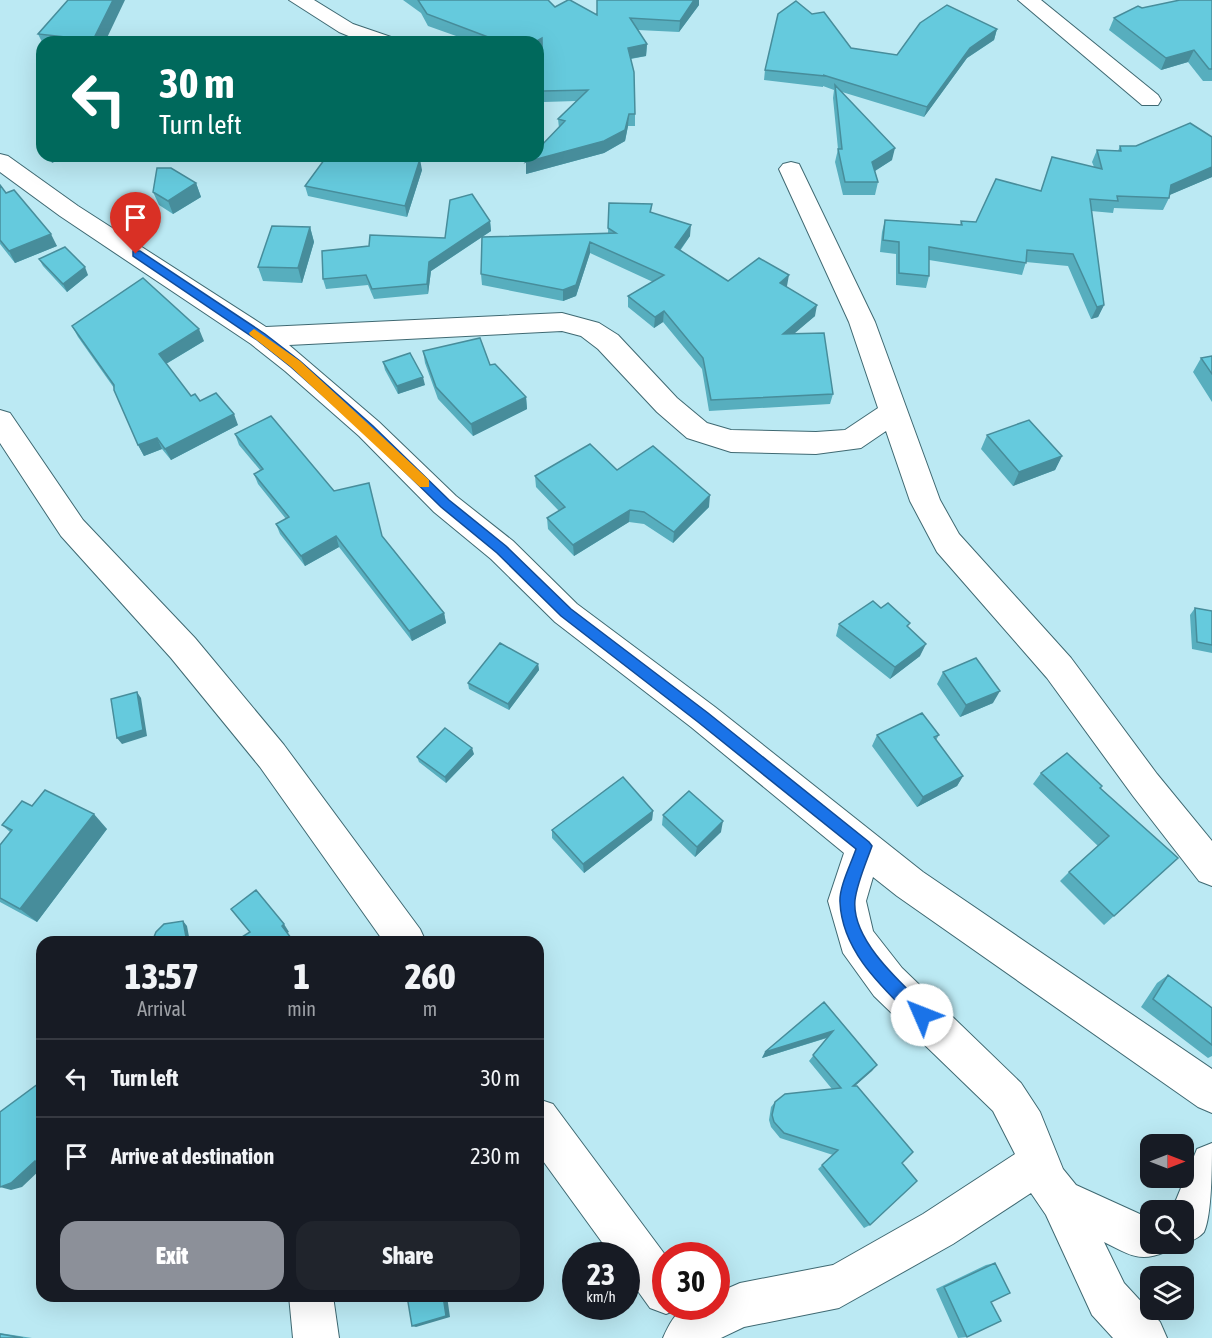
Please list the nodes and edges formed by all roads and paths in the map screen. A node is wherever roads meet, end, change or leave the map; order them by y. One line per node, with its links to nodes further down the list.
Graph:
1 (299, 0): 3 (street)
2 (1028, 0): 4 (street)
3 (368, 36)
4 (1150, 100)
5 (0, 161): 7 (street)
6 (791, 169): 8 (street)
7 (261, 337): 8 (street); 10 (street)
8 (892, 413): 11 (street)
9 (0, 420): 12 (street)
10 (864, 846): 13 (street); 15 (street)
11 (1212, 869)
12 (403, 936)
13 (1212, 1093)
14 (544, 1127): 20 (street)
15 (1038, 1164): 17 (street); 22 (street)
16 (1212, 1164): 18 (street)
17 (1061, 1200): 19 (street); 24 (street)
18 (1194, 1208)
19 (1140, 1237)
20 (652, 1273)
21 (312, 1302): 23 (street)
22 (689, 1328)
23 (315, 1338)
24 (1144, 1338)

